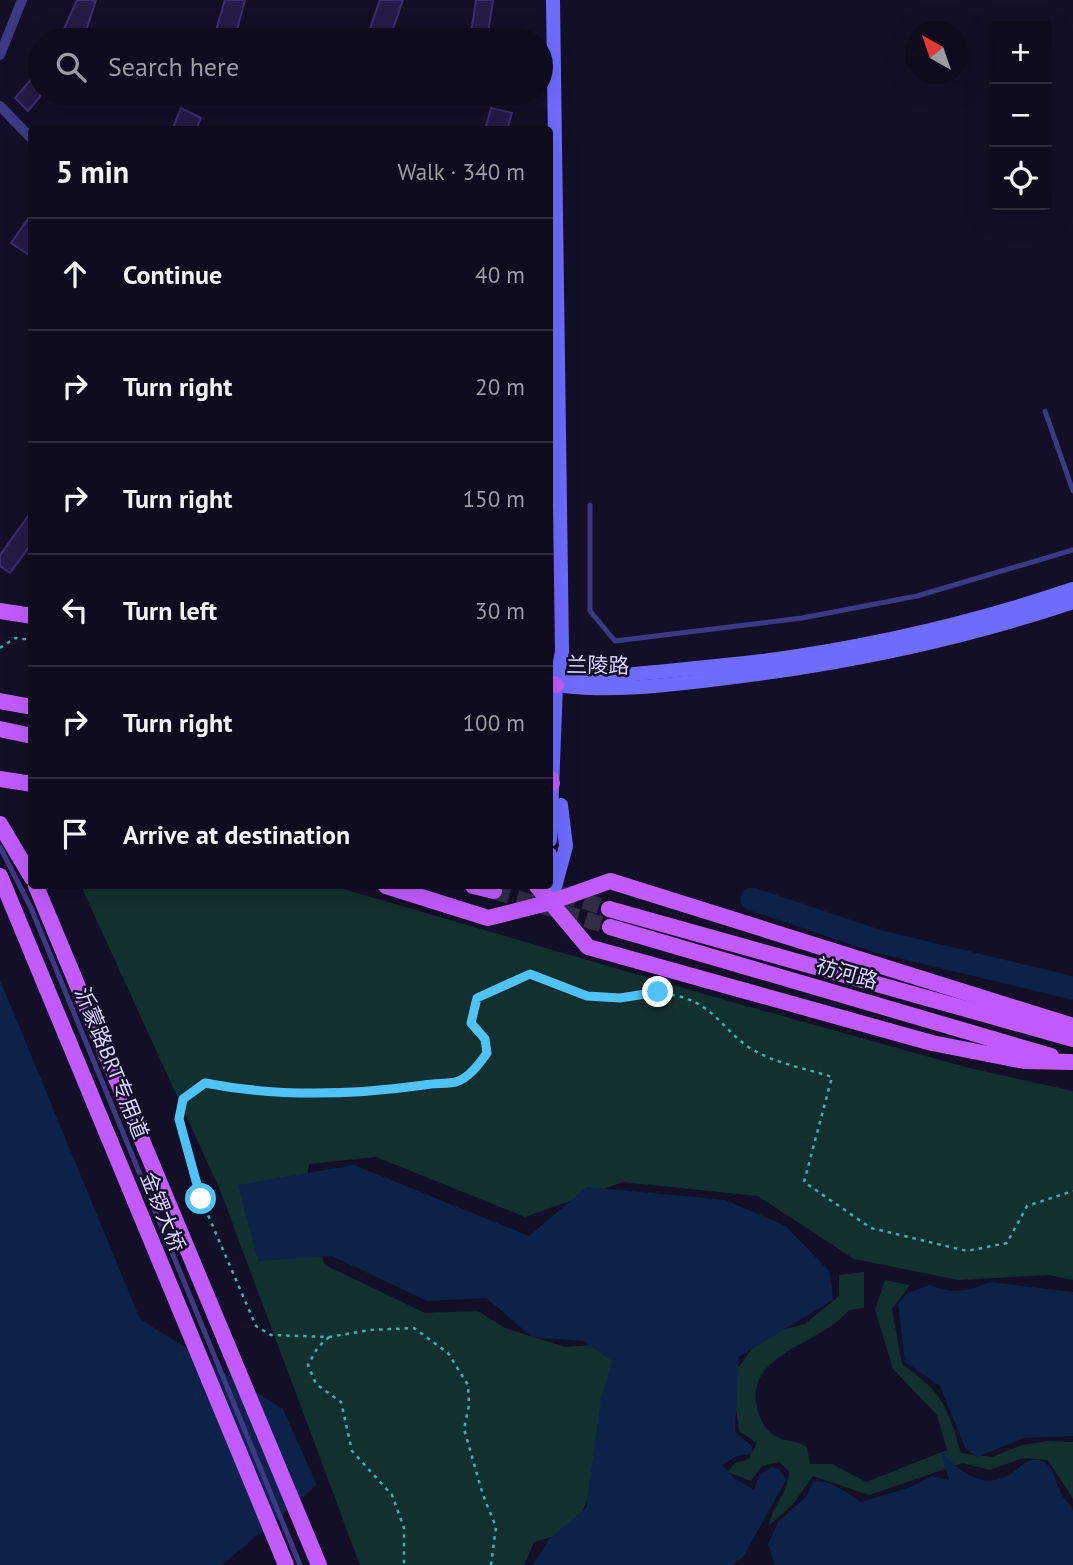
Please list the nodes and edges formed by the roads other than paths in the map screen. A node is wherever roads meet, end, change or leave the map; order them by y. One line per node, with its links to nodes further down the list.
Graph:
1 (22, 0): 5 (street)
2 (545, 0): 4 (main road)
3 (553, 0): 20 (main road)
4 (545, 28)
5 (0, 55)
6 (545, 105): 8 (main road)
7 (0, 106): 9 (street)
8 (545, 126)
9 (28, 135)
10 (1045, 411): 11 (lane)
11 (1073, 491)
12 (590, 505): 13 (lane)
13 (1073, 550)
14 (1073, 589): 21 (main road, 兰陵路)
15 (1073, 602): 22 (main road, 兰陵路)
16 (0, 611): 17 (main road)
17 (28, 615)
18 (0, 620): 19 (main road)
19 (28, 624)
20 (553, 682)
21 (553, 685)
22 (553, 685)
23 (553, 688): 40 (main road)
24 (0, 701): 25 (main road)
25 (28, 706)
26 (0, 729): 27 (main road)
27 (28, 735)
28 (0, 779): 29 (main road)
29 (28, 784)
30 (0, 824): 32 (main road)
31 (0, 847): 47 (lane, 沂蒙路BRT专用道)
32 (28, 870)
33 (0, 876): 46 (main road, 金锣大桥)
34 (37, 889): 48 (main road, 金锣大桥)
35 (396, 889): 40 (main road)
36 (486, 889): 39 (main road)
37 (540, 889): 40 (main road)
38 (551, 889): 40 (main road)
39 (494, 891)
40 (551, 902): 43 (main road); 45 (main road)
41 (609, 909): 44 (main road, 祊河路)
42 (610, 927): 45 (main road, 祊河路)
43 (1073, 1026)
44 (1073, 1039)
45 (1072, 1062)
46 (286, 1565)
47 (300, 1565)
48 (319, 1565)

